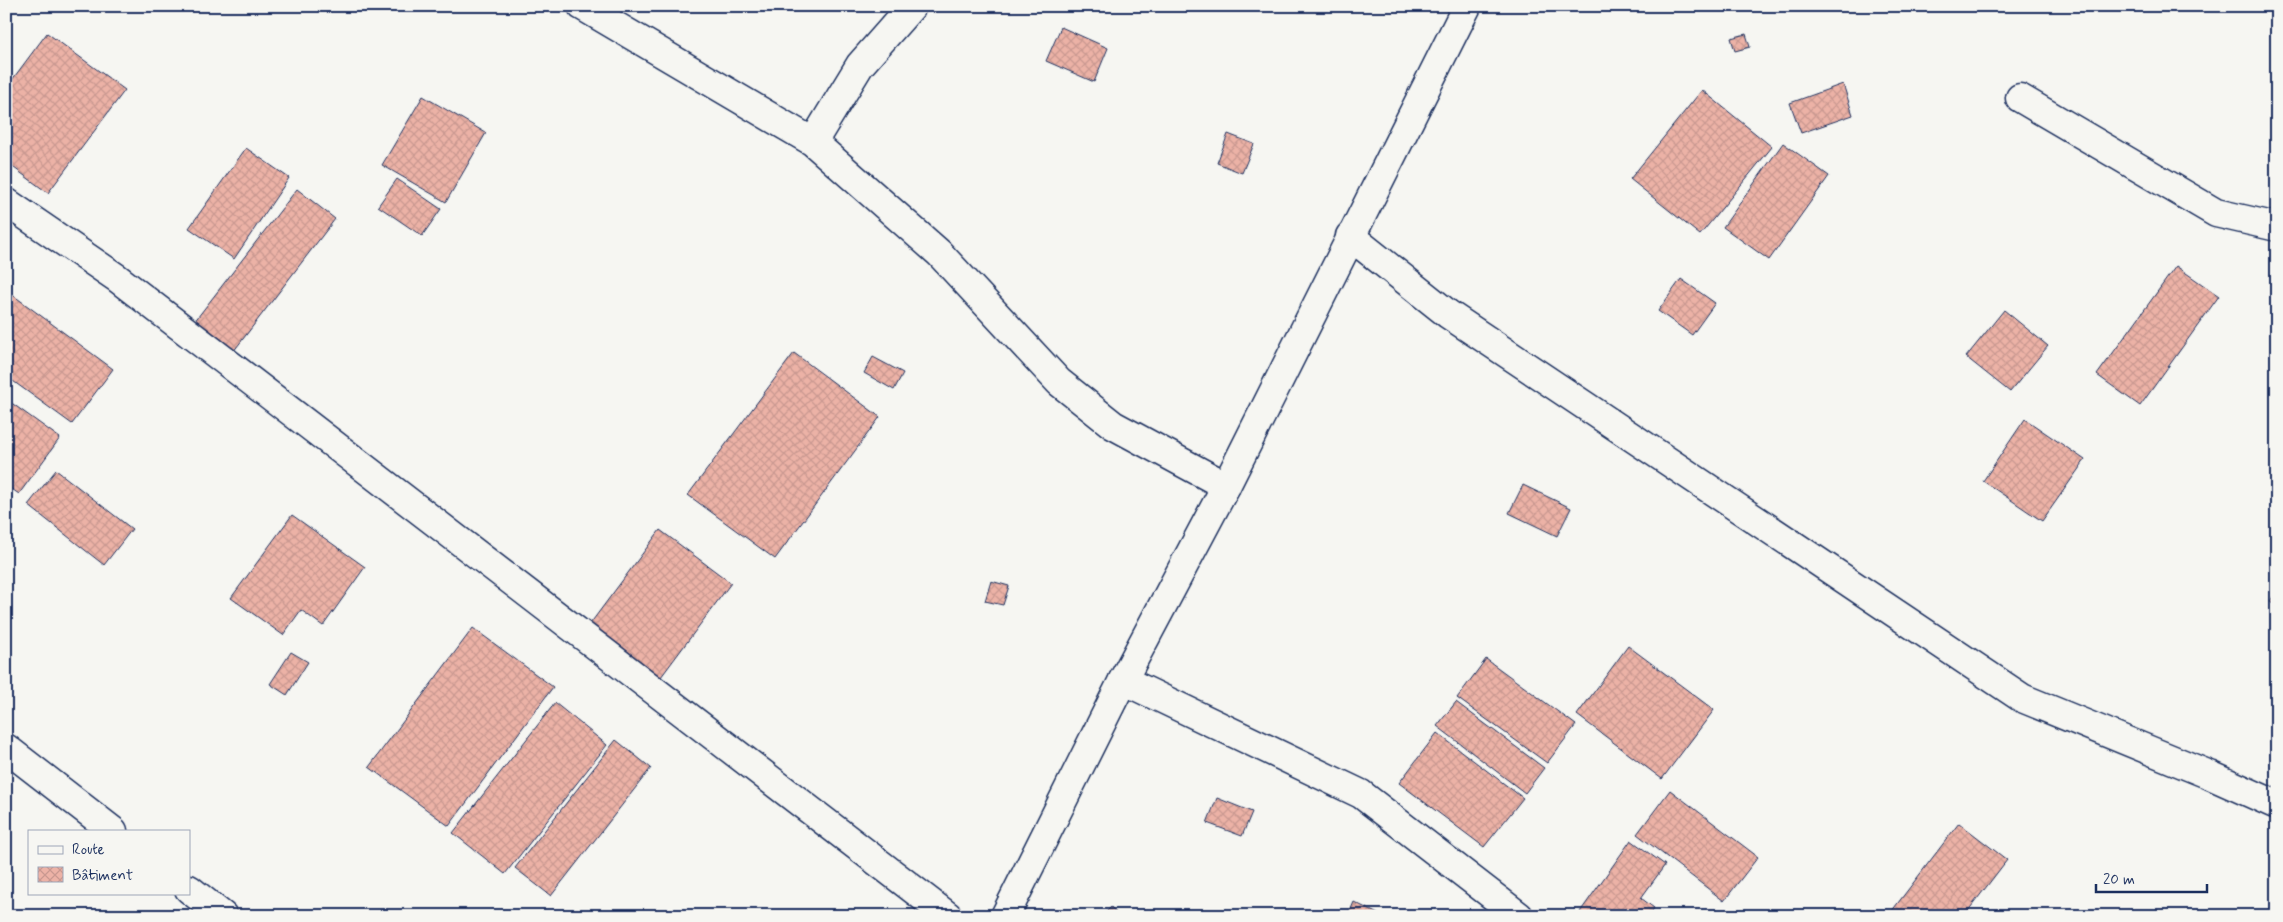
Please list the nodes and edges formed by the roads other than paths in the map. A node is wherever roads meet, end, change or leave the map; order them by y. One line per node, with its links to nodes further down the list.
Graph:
1 (582, 6): 5 (street)
2 (912, 6): 5 (street)
3 (1467, 6): 8 (street)
4 (2020, 98): 7 (street)
5 (813, 142): 9 (street)
6 (6, 202): 16 (street)
7 (2277, 227)
8 (1350, 236): 9 (street); 12 (street)
9 (1226, 486): 10 (street)
10 (1123, 680): 17 (street); 18 (street)
11 (6, 748): 13 (street)
12 (2277, 805)
13 (112, 830)
14 (190, 890): 15 (street)
15 (223, 916)
16 (948, 916)
17 (1005, 916)
18 (1519, 916)

